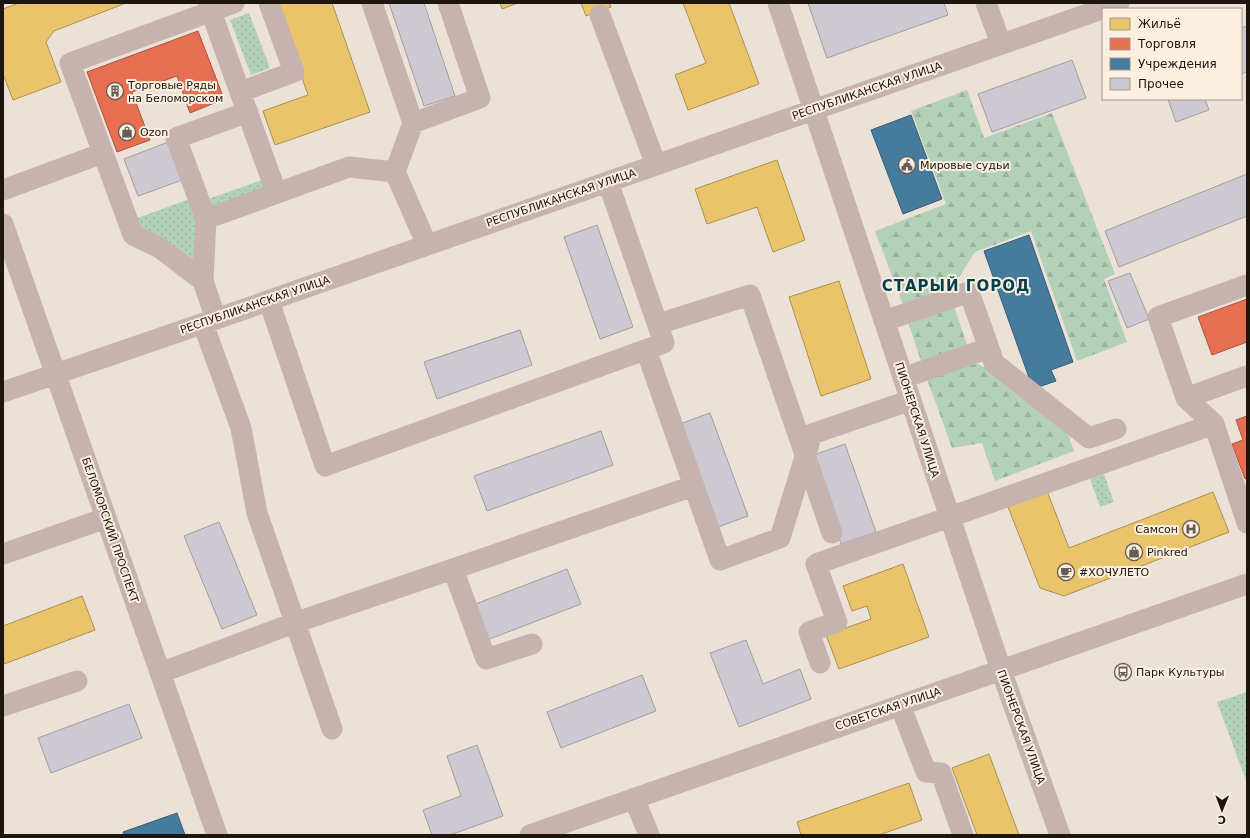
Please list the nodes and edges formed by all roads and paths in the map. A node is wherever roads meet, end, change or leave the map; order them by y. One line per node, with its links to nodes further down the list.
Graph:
1 (234, 3): 8 (street)
2 (269, 3): 13 (street)
3 (372, 3): 16 (street)
4 (448, 3): 16 (street)
5 (778, 3): 14 (street, ПИОНЕРСКАЯ УЛИЦА)
6 (986, 3): 12 (street)
7 (1119, 3): 9 (street, РЕСПУБЛИКАНСКАЯ УЛИЦА)
8 (210, 7): 13 (street); 17 (street)
9 (1105, 8)
10 (1102, 9): 12 (street, РЕСПУБЛИКАНСКАЯ УЛИЦА)
11 (600, 15): 18 (street)
12 (1001, 44): 14 (street, РЕСПУБЛИКАНСКАЯ УЛИЦА)
13 (240, 92): 15 (street)
14 (814, 110): 18 (street, РЕСПУБЛИКАНСКАЯ УЛИЦА); 29 (street, ПИОНЕРСКАЯ УЛИЦА)
15 (248, 112): 22 (street); 23 (street)
16 (413, 123): 19 (street)
17 (103, 153): 21 (street); 26 (street)
18 (656, 165): 20 (street, РЕСПУБЛИКАНСКАЯ УЛИЦА)
19 (395, 172): 22 (street); 25 (street)
20 (608, 182): 25 (street, РЕСПУБЛИКАНСКАЯ УЛИЦА); 31 (street)
21 (3, 190)
22 (276, 192): 23 (street)
23 (206, 219): 26 (street)
24 (3, 224): 34 (street, БЕЛОМОРСКИЙ ПРОСПЕКТ)
25 (427, 246): 28 (street, РЕСПУБЛИКАНСКАЯ УЛИЦА)
26 (203, 281): 30 (street)
27 (1247, 285): 38 (street)
28 (269, 301): 30 (street, РЕСПУБЛИКАНСКАЯ УЛИЦА); 33 (street)
29 (884, 321): 32 (street); 36 (street, ПИОНЕРСКАЯ УЛИЦА)
30 (210, 322): 34 (street, РЕСПУБЛИКАНСКАЯ УЛИЦА); 53 (street)
31 (658, 324): 33 (street); 42 (street)
32 (989, 348): 36 (street); 41 (street)
33 (646, 350): 44 (street)
34 (56, 374): 37 (street, РЕСПУБЛИКАНСКАЯ УЛИЦА); 47 (street, БЕЛОМОРСКИЙ ПРОСПЕКТ)
35 (1247, 376): 38 (street)
36 (903, 378): 39 (street, ПИОНЕРСКАЯ УЛИЦА)
37 (3, 392)
38 (1186, 398): 40 (street)
39 (910, 400): 42 (street); 46 (street, ПИОНЕРСКАЯ УЛИЦА)
40 (1214, 424): 45 (street); 46 (street)
41 (1116, 429)
42 (805, 434): 43 (street)
43 (805, 454): 44 (street); 49 (street)
44 (693, 486): 51 (street)
45 (1243, 495): 48 (street)
46 (950, 517): 55 (street); 56 (street, ПИОНЕРСКАЯ УЛИЦА)
47 (106, 518): 50 (street); 57 (street, БЕЛОМОРСКИЙ ПРОСПЕКТ)
48 (1247, 523)
49 (832, 533)
50 (3, 554)
51 (453, 569): 53 (street); 54 (street)
52 (1247, 584): 56 (street, СОВЕТСКАЯ УЛИЦА)
53 (294, 623): 57 (street); 61 (street)
54 (532, 644)
55 (820, 663)
56 (1001, 670): 59 (street, СОВЕТСКАЯ УЛИЦА); 67 (street, ПИОНЕРСКАЯ УЛИЦА)
57 (160, 673): 63 (street, БЕЛОМОРСКИЙ ПРОСПЕКТ)
58 (77, 681): 60 (street)
59 (900, 705): 62 (street, СОВЕТСКАЯ УЛИЦА); 66 (street)
60 (3, 706)
61 (332, 729)
62 (634, 798): 64 (street, СОВЕТСКАЯ УЛИЦА); 65 (street)
63 (217, 835)
64 (530, 835)
65 (649, 835)
66 (962, 835)
67 (1060, 835)

